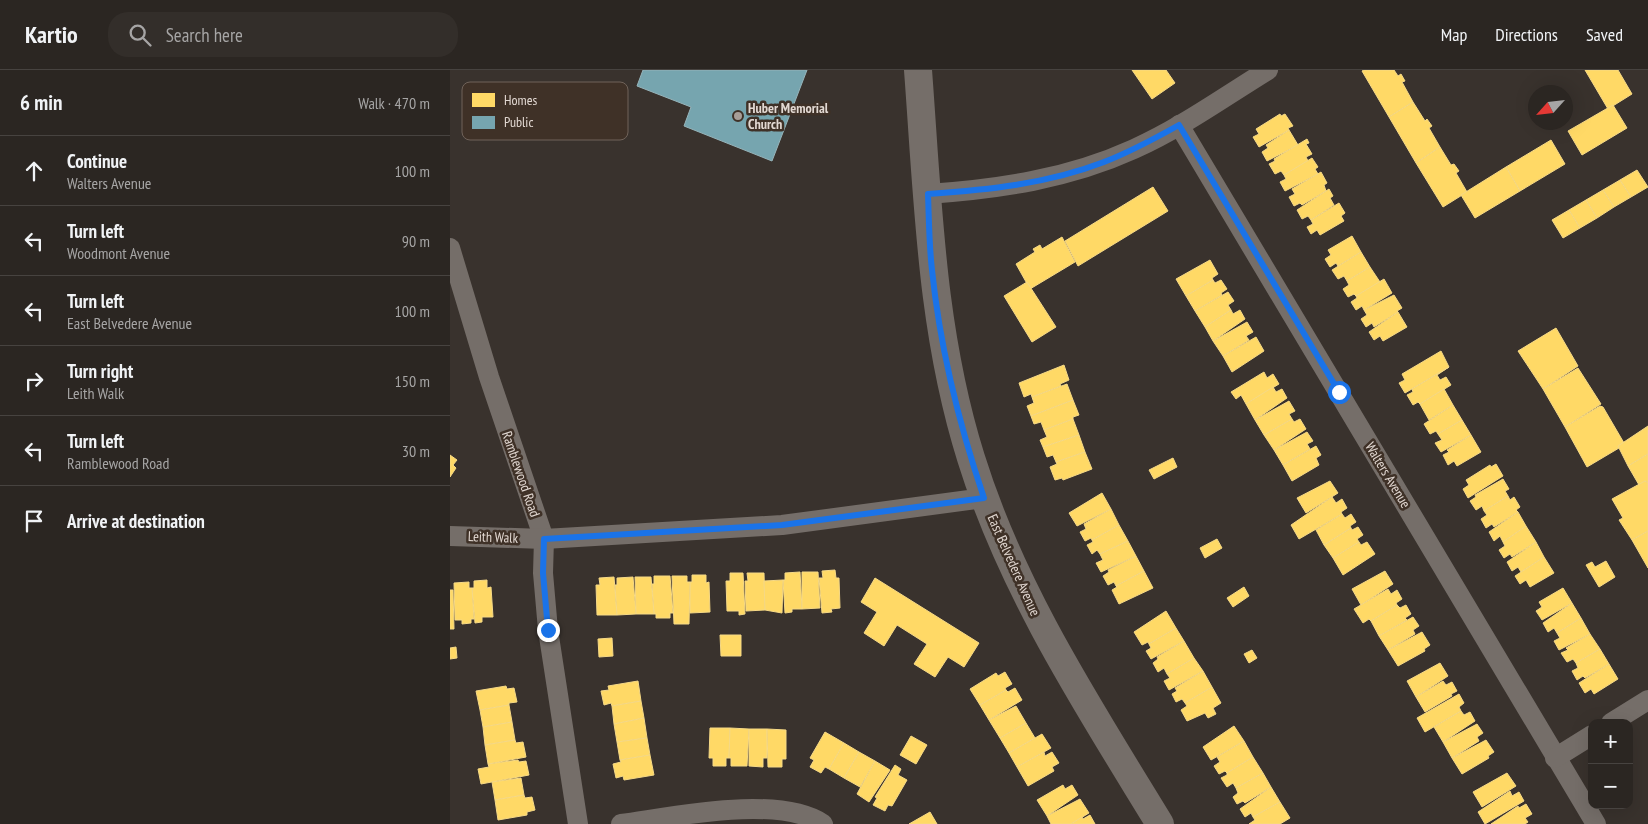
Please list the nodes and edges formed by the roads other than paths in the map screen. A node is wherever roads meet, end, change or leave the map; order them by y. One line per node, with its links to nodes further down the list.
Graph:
1 (918, 70): 4 (main road, East Belvedere Avenue)
2 (1268, 70): 3 (street)
3 (1179, 125): 4 (street); 12 (street, Walters Avenue)
4 (928, 194): 6 (main road, East Belvedere Avenue)
5 (450, 248): 8 (street, Ramblewood Road)
6 (984, 498): 8 (street, Leith Walk); 16 (main road, East Belvedere Avenue)
7 (450, 536): 8 (street, Leith Walk)
8 (544, 539): 13 (street, Ramblewood Road)
9 (1648, 700): 10 (street)
10 (1617, 719)
11 (1588, 737): 12 (street)
12 (1555, 758): 17 (street, Walters Avenue)
13 (578, 824)
14 (621, 824): 15 (street)
15 (824, 824)
16 (1160, 824)
17 (1596, 824)

